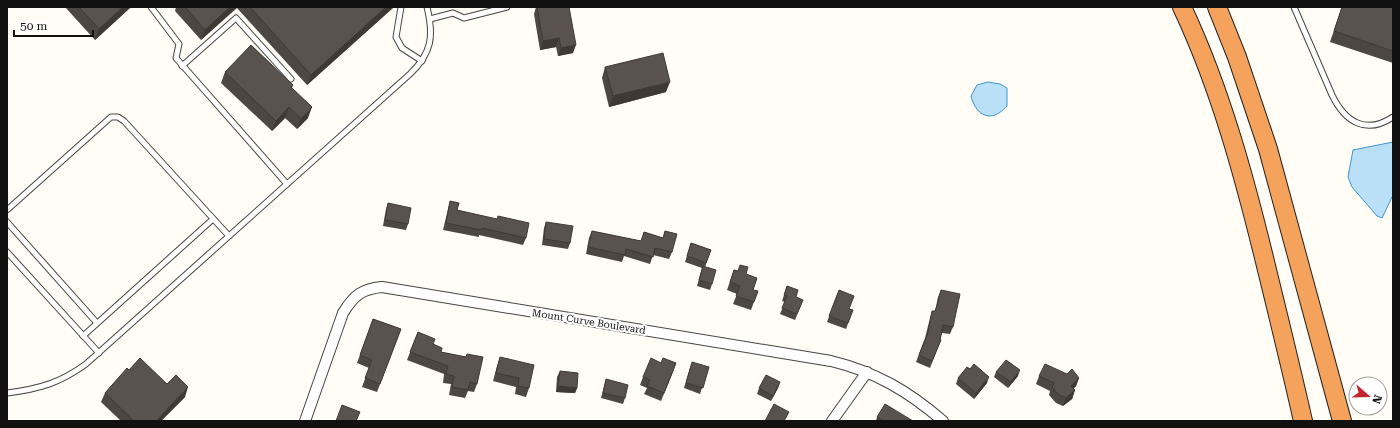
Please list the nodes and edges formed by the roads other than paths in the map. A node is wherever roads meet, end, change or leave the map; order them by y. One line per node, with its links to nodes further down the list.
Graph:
1 (151, 7): 12 (lane)
2 (401, 7): 11 (lane)
3 (427, 7): 10 (lane)
4 (447, 7): 9 (lane)
5 (507, 7): 9 (lane)
6 (1182, 7): 29 (highway)
7 (1216, 7): 30 (highway)
8 (1296, 8): 14 (lane)
9 (448, 14): 10 (lane)
10 (430, 19): 11 (lane)
11 (422, 61): 15 (lane)
12 (182, 66): 13 (lane); 15 (lane)
13 (291, 79)
14 (1393, 117)
15 (287, 184): 19 (lane)
16 (7, 210): 17 (lane)
17 (213, 219): 19 (lane); 21 (lane)
18 (7, 222): 21 (lane)
19 (229, 236): 23 (lane)
20 (7, 252): 22 (lane)
21 (97, 323): 22 (lane)
22 (83, 336): 23 (lane)
23 (99, 353): 25 (lane)
24 (867, 372): 26 (street, Mount Curve Boulevard); 27 (street); 28 (street, Mount Curve Boulevard)
25 (7, 393)
26 (305, 421)
27 (832, 421)
28 (943, 421)
29 (1303, 421)
30 (1342, 421)

